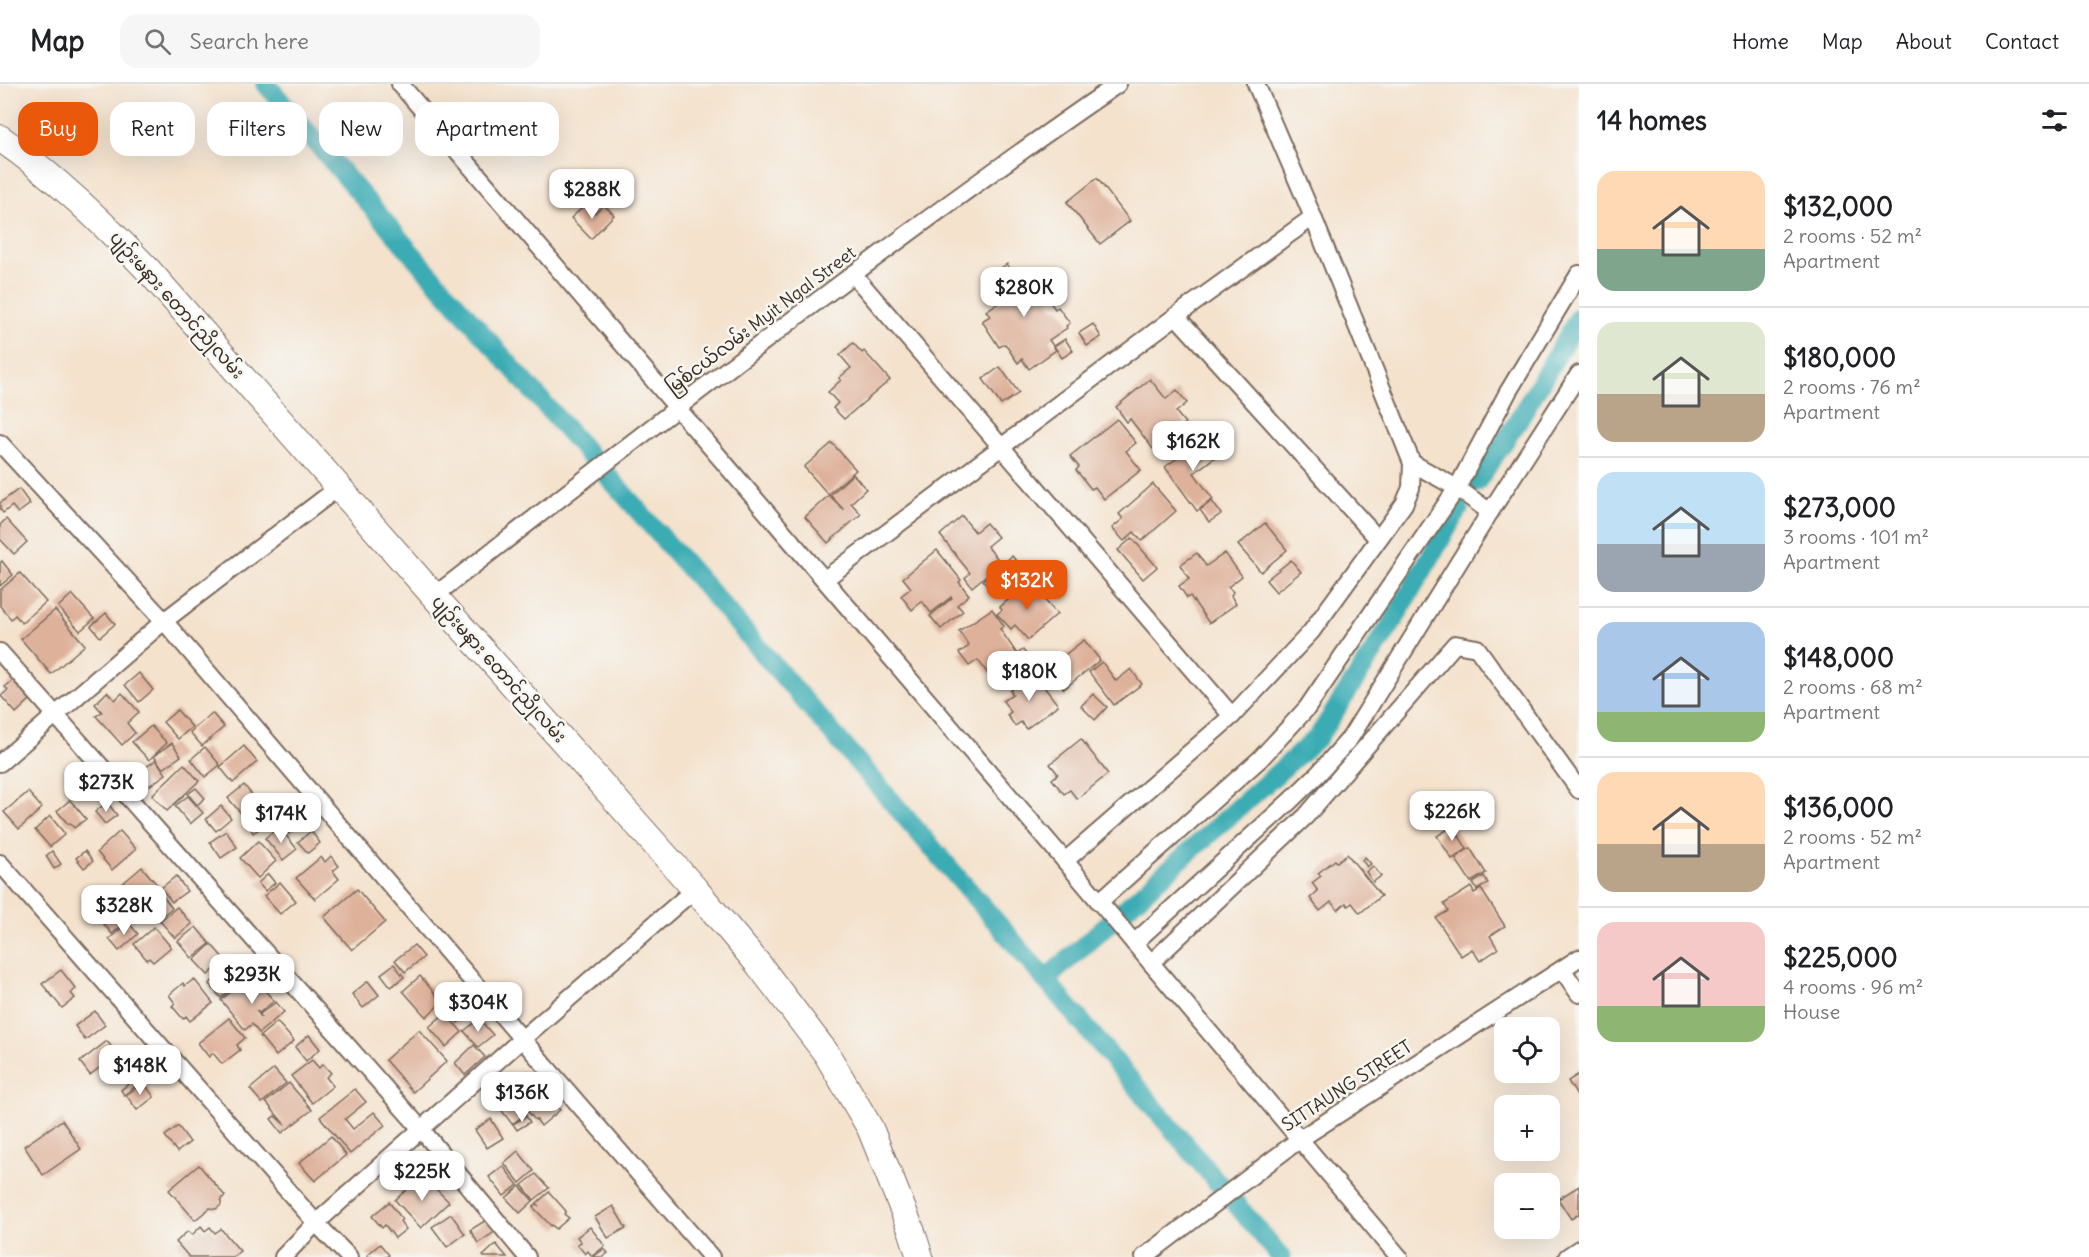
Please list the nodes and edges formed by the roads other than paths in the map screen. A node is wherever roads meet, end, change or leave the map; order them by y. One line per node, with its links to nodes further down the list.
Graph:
1 (400, 84): 10 (street)
2 (1118, 84): 6 (street, မြစ်ငယ်လမ်း Myit Ngal Street)
3 (1256, 84): 5 (street)
4 (0, 138): 14 (main road, ပျဉ်းမနား တောင်ညိုလမ်း)
5 (1313, 217): 8 (street); 13 (street)
6 (854, 274): 10 (street, မြစ်ငယ်လမ်း Myit Ngal Street); 12 (street)
7 (1579, 274): 15 (street)
8 (1176, 316): 12 (street); 17 (street)
9 (1579, 374): 16 (street)
10 (678, 407): 18 (street); 19 (street, မြစ်ငယ်လမ်း Myit Ngal Street)
11 (0, 443): 20 (street)
12 (1001, 448): 18 (street); 23 (street)
13 (1412, 463): 15 (street); 17 (street)
14 (339, 487): 19 (main road, ပျဉ်းမနား တောင်ညိုလမ်း); 20 (street)
15 (1457, 488): 16 (street); 29 (street)
16 (1490, 512): 30 (street)
17 (1378, 539): 23 (street)
18 (825, 579): 26 (street)
19 (434, 596): 28 (main road, ပျဉ်းမနား တောင်ညိုလမ်း)
20 (164, 621): 22 (street); 35 (street)
21 (0, 652): 22 (street)
22 (55, 715): 24 (street); 36 (street)
23 (1232, 716): 26 (street)
24 (0, 764)
25 (1579, 790): 32 (street)
26 (1065, 861): 29 (street)
27 (0, 863): 38 (street)
28 (695, 889): 35 (street); 44 (main road, ပျဉ်းမနား တောင်ညိုလမ်း)
29 (1102, 906): 30 (street)
30 (1134, 943): 32 (street)
31 (1579, 958): 33 (street, SITTAUNG STREET)
32 (1151, 963): 37 (street)
33 (1563, 969): 34 (street); 37 (street, SITTAUNG STREET)
34 (1579, 994)
35 (522, 1039): 36 (street); 43 (street)
36 (421, 1129): 38 (street); 42 (street)
37 (1300, 1139): 45 (street, SITTAUNG STREET); 46 (street)
38 (316, 1223): 40 (street); 41 (street)
39 (1579, 1249): 47 (street)
40 (283, 1257)
41 (349, 1257)
42 (527, 1257)
43 (711, 1257)
44 (920, 1257)
45 (1144, 1257)
46 (1399, 1257)
47 (1567, 1257)

